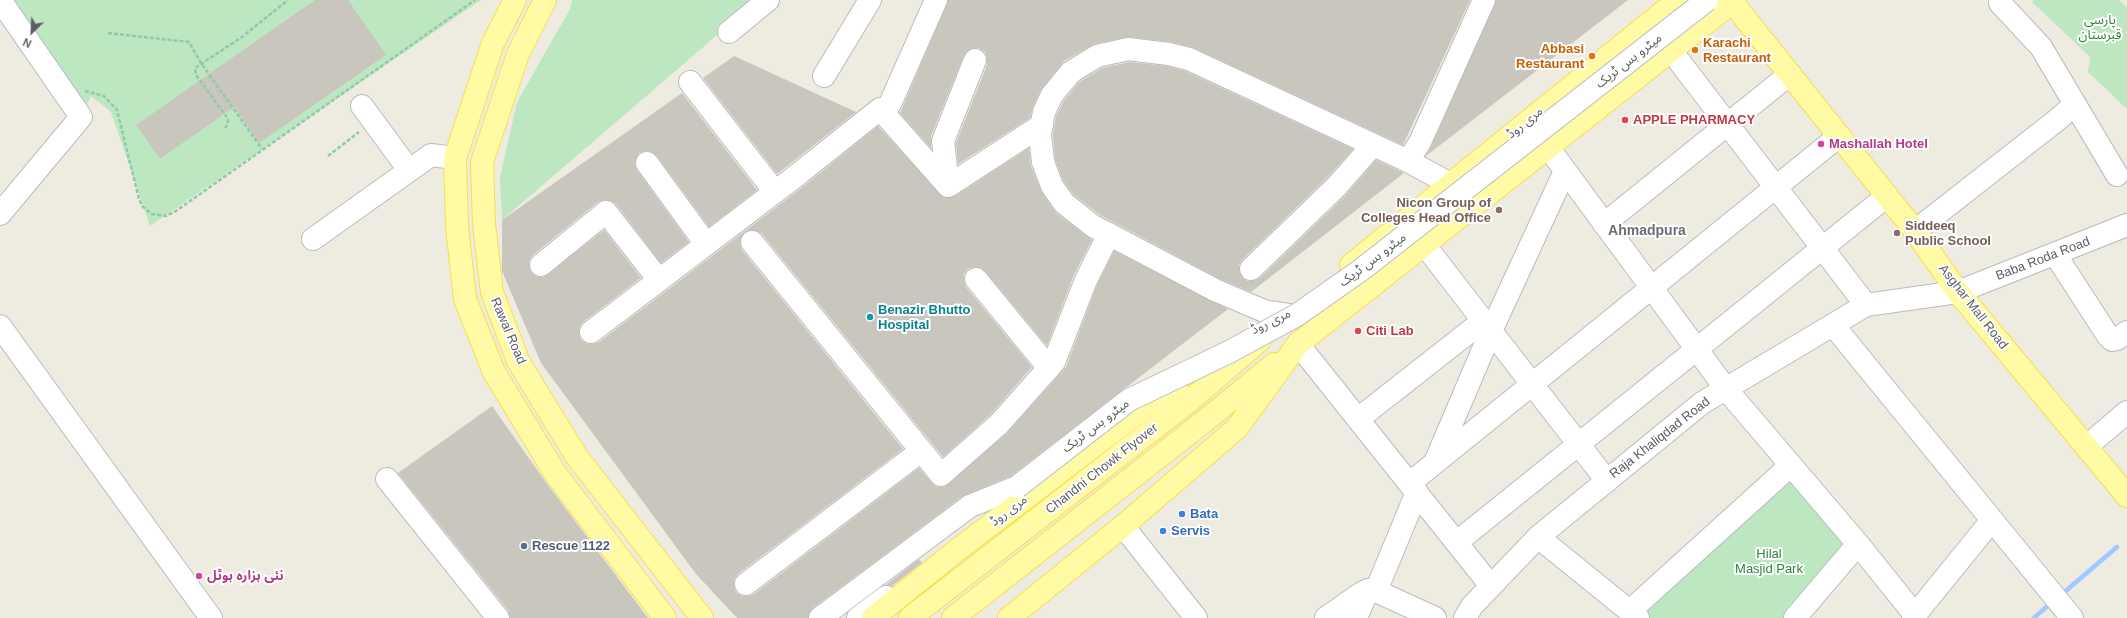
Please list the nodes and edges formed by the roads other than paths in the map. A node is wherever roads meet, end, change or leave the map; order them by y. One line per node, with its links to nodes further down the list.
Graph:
1 (0, 0): 35 (street)
2 (515, 0): 25 (main road, Rawal Road)
3 (545, 0): 89 (main road, Rawal Road)
4 (768, 0): 12 (street)
5 (870, 0): 16 (street)
6 (936, 0): 18 (street)
7 (1484, 0): 26 (street)
8 (1678, 0): 30 (main road, مری روڈ)
9 (1707, 0): 73 (street, میٹرو بس ٹریک, bridge)
10 (1734, 1): 15 (main road, Asghar Mall Road); 59 (main road)
11 (2000, 3): 19 (street)
12 (729, 32)
13 (975, 60): 31 (street)
14 (1679, 61): 21 (street)
15 (1790, 74): 21 (street); 23 (main road, Asghar Mall Road)
16 (824, 76)
17 (690, 82): 33 (street)
18 (890, 104)
19 (2074, 105): 29 (street); 38 (street)
20 (368, 114): 28 (street)
21 (1728, 124): 32 (street); 36 (street)
22 (1042, 125): 24 (street); 31 (street); 39 (street)
23 (1839, 136): 32 (street); 34 (main road, Asghar Mall Road)
24 (1374, 145): 26 (street); 47 (street)
25 (455, 158): 28 (street); 88 (main road, Rawal Road)
26 (1408, 161): 30 (street)
27 (647, 164): 42 (street)
28 (410, 170): 40 (street)
29 (2117, 175)
30 (1450, 184): 53 (main road, مری روڈ)
31 (948, 186): 33 (street)
32 (1776, 187): 43 (street); 50 (street)
33 (775, 192): 42 (street)
34 (1887, 196): 38 (main road, Asghar Mall Road); 43 (street)
35 (0, 214)
36 (1604, 224): 50 (street); 56 (street)
37 (2127, 225): 45 (street, Baba Roda Road)
38 (1915, 230): 51 (main road, Asghar Mall Road)
39 (1109, 234): 53 (street); 61 (street)
40 (313, 239)
41 (752, 242): 68 (street)
42 (706, 244): 49 (street)
43 (1823, 248): 52 (street); 60 (street)
44 (1430, 252): 56 (street)
45 (2056, 254): 51 (street, Baba Roda Road); 58 (street)
46 (541, 265): 49 (street)
47 (1251, 269)
48 (976, 279): 61 (street)
49 (659, 280): 57 (street)
50 (1652, 288): 60 (street); 62 (street)
51 (1958, 292): 52 (street, Raja Khaliqdad Road); 67 (main road, Asghar Mall Road)
52 (1866, 304): 54 (street, Raja Khaliqdad Road)
53 (1290, 315): 92 (main road, مری روڈ); 93 (main road, Chandni Chowk Flyover)
54 (1833, 325): 63 (street, Raja Khaliqdad Road); 76 (street)
55 (0, 326): 86 (street)
56 (1487, 326): 62 (street); 65 (street); 69 (street)
57 (591, 332)
58 (2127, 332)
59 (1298, 344): 65 (street); 77 (main road); 94 (main road, Chandni Chowk Flyover)
60 (1697, 349): 63 (street); 66 (street)
61 (1049, 368): 68 (street)
62 (1532, 384): 66 (street); 69 (street)
63 (1726, 389): 70 (street); 72 (street, Raja Khaliqdad Road)
64 (2127, 412): 67 (street)
65 (1358, 419): 74 (street)
66 (1578, 444): 72 (street); 79 (street)
67 (2087, 446): 75 (main road, Asghar Mall Road)
68 (921, 451): 81 (street)
69 (1435, 463): 74 (street)
70 (1790, 466): 80 (street); 84 (street)
71 (387, 479): 87 (street)
72 (1607, 481): 78 (street, Raja Khaliqdad Road)
73 (1017, 487): 90 (street, میٹرو بس ٹریک); 91 (street, میٹرو بس ٹریک)
74 (1413, 488): 79 (street); 83 (street)
75 (2127, 496)
76 (1992, 520): 85 (street); 102 (street)
77 (1123, 526): 95 (main road); 96 (street)
78 (1538, 537): 82 (street, Raja Khaliqdad Road); 84 (street)
79 (1457, 542): 82 (street)
80 (1858, 544): 85 (street); 101 (street)
81 (746, 584)
82 (1491, 586): 100 (street, Raja Khaliqdad Road)
83 (1372, 591): 97 (street); 98 (street); 99 (street)
84 (1634, 615)
85 (1914, 617)
86 (211, 618)
87 (498, 618)
88 (665, 618)
89 (702, 618)
90 (820, 618)
91 (858, 618)
92 (873, 618)
93 (910, 618)
94 (953, 618)
95 (1009, 618)
96 (1196, 618)
97 (1326, 618)
98 (1356, 618)
99 (1435, 618)
100 (1464, 618)
101 (1795, 618)
102 (2072, 618)

